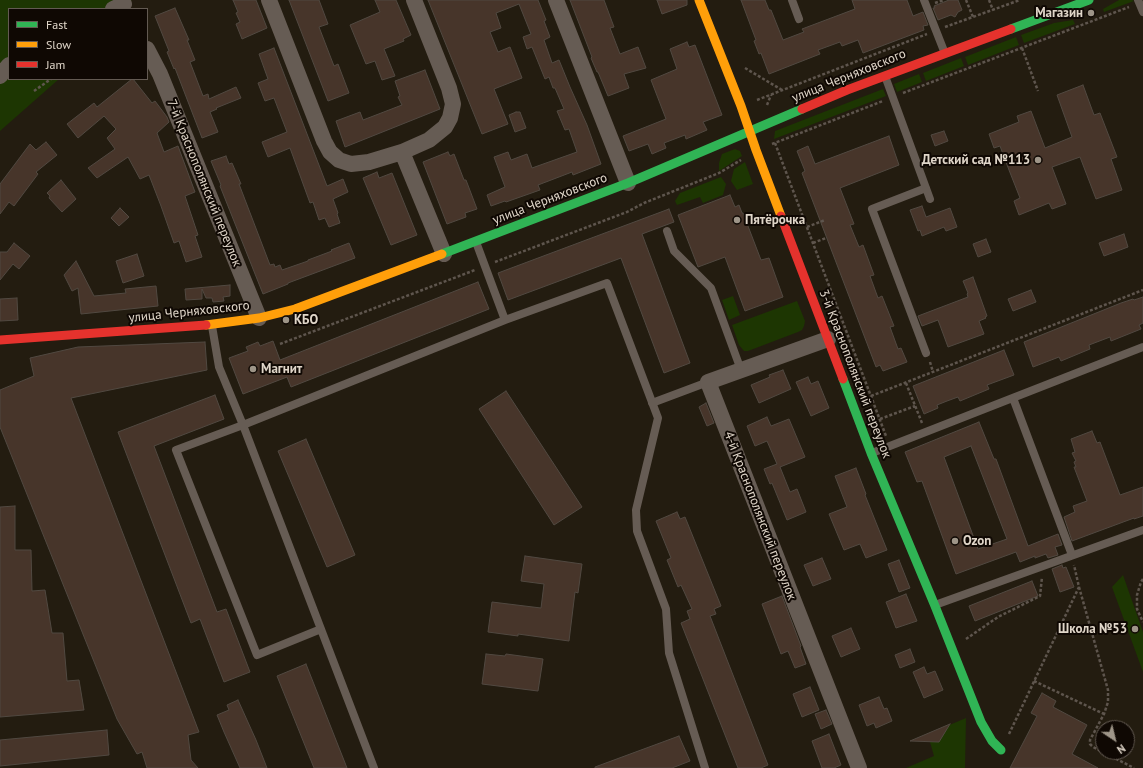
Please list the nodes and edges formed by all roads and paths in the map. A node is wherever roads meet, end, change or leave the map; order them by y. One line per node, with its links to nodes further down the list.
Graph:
1 (269, 0): 32 (street)
2 (414, 0): 32 (street)
3 (556, 0): 33 (street)
4 (699, 0): 29 (main road, 3-й Краснополянский переулок)
5 (792, 0): 16 (lane)
6 (924, 0): 17 (lane)
7 (966, 0): 15 (path)
8 (989, 0): 13 (path)
9 (1020, 0): 12 (path)
10 (1087, 0): 20 (main road, улица Черняховского)
11 (1138, 0): 14 (lane)
12 (1013, 1): 13 (path)
13 (993, 10): 15 (path)
14 (1143, 12)
15 (973, 17): 17 (path)
16 (799, 19)
17 (935, 31): 20 (lane); 26 (path)
18 (1022, 48): 28 (path)
19 (148, 51): 46 (street, 7-й Краснополянский переулок)
20 (944, 53): 24 (main road, улица Черняховского)
21 (739, 64): 26 (path)
22 (8, 66): 23 (street)
23 (0, 76)
24 (885, 76): 30 (main road, улица Черняховского); 34 (lane)
25 (50, 80): 27 (path)
26 (783, 90): 29 (path)
27 (34, 91)
28 (1038, 91)
29 (741, 106): 30 (main road, 3-й Краснополянский переулок)
30 (749, 131): 33 (main road, улица Черняховского); 49 (main road, 3-й Краснополянский переулок)
31 (775, 143): 38 (path)
32 (402, 152): 43 (street)
33 (628, 183): 41 (main road, улица Черняховского)
34 (926, 188): 36 (lane); 53 (lane)
35 (659, 197): 44 (path)
36 (930, 199)
37 (825, 220): 38 (path)
38 (807, 227): 42 (path)
39 (667, 232): 54 (lane)
40 (826, 238): 42 (path)
41 (476, 242): 43 (main road, улица Черняховского); 44 (lane)
42 (813, 243): 57 (path)
43 (444, 254): 46 (main road, улица Черняховского)
44 (484, 266): 47 (lane); 51 (path)
45 (1143, 290): 56 (path)
46 (259, 318): 48 (main road, улица Черняховского)
47 (505, 320): 59 (lane); 63 (lane)
48 (212, 325): 50 (main road, улица Черняховского); 63 (lane)
49 (828, 339): 54 (street); 60 (main road, 3-й Краснополянский переулок)
50 (0, 340)
51 (280, 344)
52 (1143, 347): 58 (lane)
53 (926, 353)
54 (741, 370): 55 (street)
55 (708, 382): 59 (lane); 81 (street, 4-й Краснополянский переулок)
56 (906, 383): 57 (path); 61 (path)
57 (871, 396): 60 (path); 62 (path)
58 (1013, 398): 64 (lane); 68 (lane)
59 (652, 403): 80 (lane)
60 (852, 404): 66 (main road, 3-й Краснополянский переулок)
61 (915, 406): 62 (path); 64 (path)
62 (880, 419): 65 (path)
63 (243, 425): 74 (lane); 74 (lane)
64 (925, 432): 65 (lane)
65 (890, 446): 66 (lane)
66 (871, 453): 72 (main road, 3-й Краснополянский переулок)
67 (1143, 530): 68 (lane)
68 (1072, 555): 69 (lane); 71 (path)
69 (1051, 563): 72 (lane); 75 (path)
70 (1143, 579): 73 (path)
71 (1079, 587): 76 (path); 77 (path)
72 (935, 606): 75 (main road, 3-й Краснополянский переулок)
73 (1143, 622)
74 (320, 629): 79 (lane)
75 (951, 645): 78 (main road, 3-й Краснополянский переулок)
76 (1034, 681): 77 (path); 78 (path)
77 (1104, 714): 82 (path)
78 (1001, 750)
79 (374, 768)
80 (705, 768)
81 (859, 768)
82 (1134, 768)

